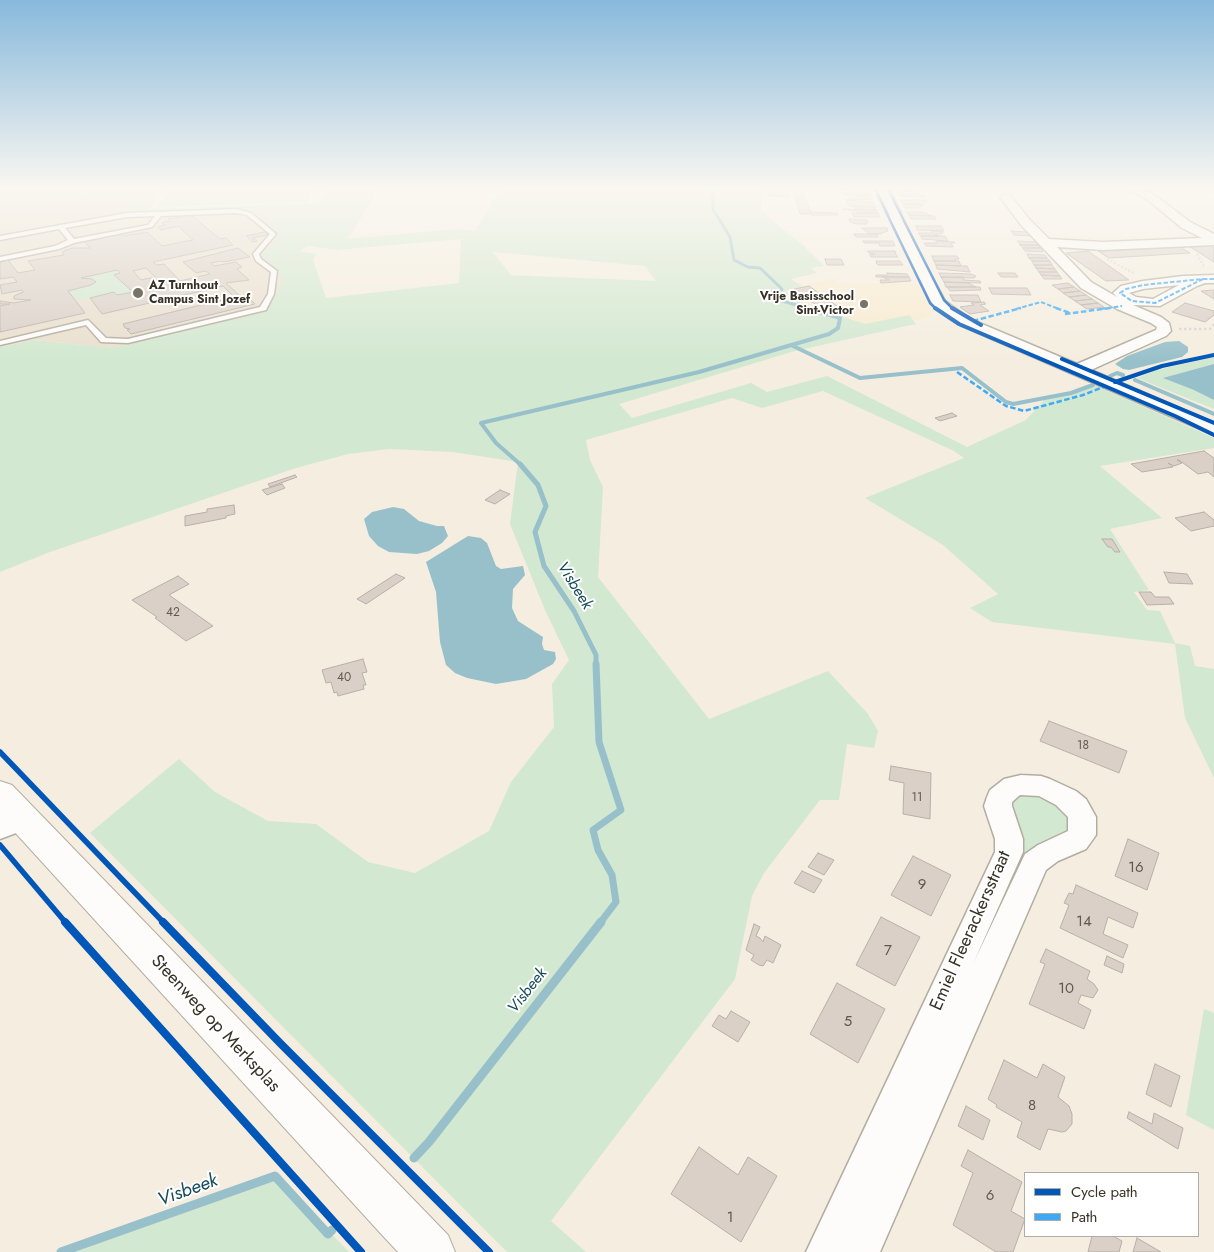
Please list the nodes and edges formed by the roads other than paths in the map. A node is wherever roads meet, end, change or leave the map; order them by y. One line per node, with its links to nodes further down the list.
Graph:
1 (63, 245): 5 (lane)
2 (263, 245): 7 (lane)
3 (909, 245): 8 (street)
4 (1047, 245): 8 (street)
5 (0, 259)
6 (1209, 279): 6 (street)
7 (0, 343)
8 (1077, 370): 9 (street)
9 (1214, 430)
10 (7, 814): 11 (street, Steenweg op Merksplas)
11 (431, 1252)
12 (825, 1252): 13 (street, Emiel Fleerackersstraat)
13 (861, 1252)

